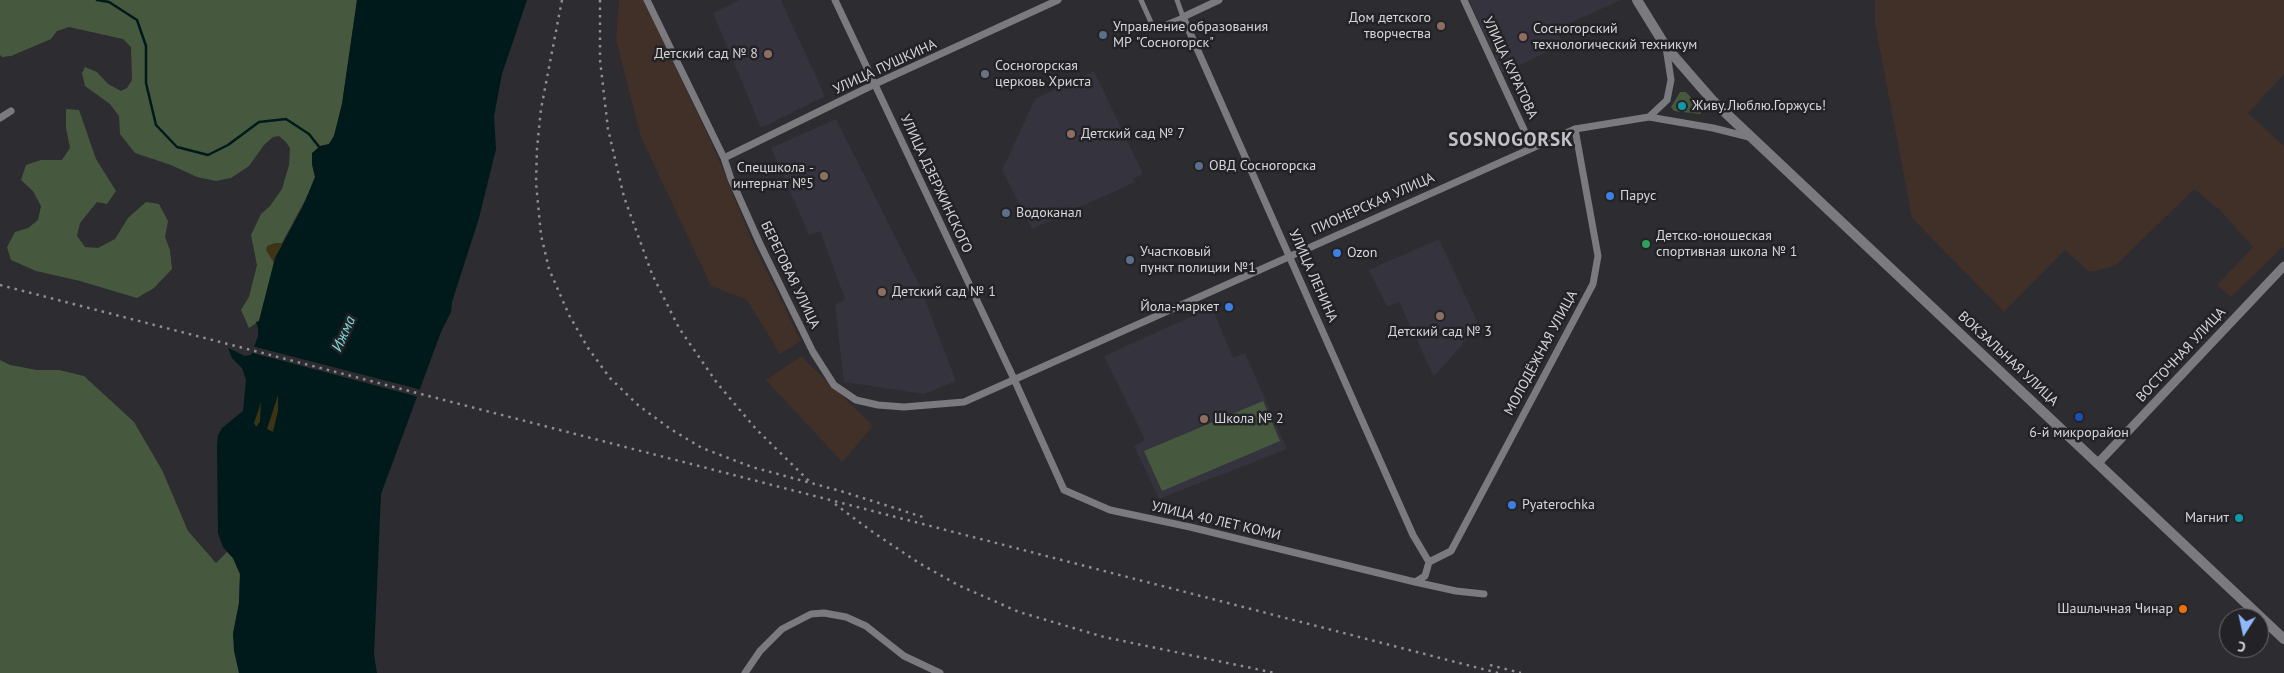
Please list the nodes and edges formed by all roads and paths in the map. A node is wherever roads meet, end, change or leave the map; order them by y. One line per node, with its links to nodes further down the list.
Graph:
1 (648, 0): 18 (street, БЕРЕГОВАЯ УЛИЦА)
2 (835, 0): 11 (street, УЛИЦА ДЗЕРЖИНСКОГО)
3 (1058, 0): 11 (street, УЛИЦА ПУШКИНА)
4 (1141, 0): 9 (street)
5 (1177, 0): 9 (street, УЛИЦА ЛЕНИНА)
6 (1219, 0): 9 (street)
7 (1464, 0): 17 (street, УЛИЦА КУРАТОВА)
8 (1637, 0): 10 (main road, ВОКЗАЛЬНАЯ УЛИЦА)
9 (1183, 16): 19 (street, УЛИЦА ЛЕНИНА)
10 (1666, 47): 13 (street); 16 (main road, ВОКЗАЛЬНАЯ УЛИЦА)
11 (875, 84): 18 (street, УЛИЦА ПУШКИНА); 21 (street, УЛИЦА ДЗЕРЖИНСКОГО)
12 (11, 111): 14 (street)
13 (1649, 117): 15 (street, ПИОНЕРСКАЯ УЛИЦА); 16 (street, ПИОНЕРСКАЯ УЛИЦА)
14 (0, 118)
15 (1575, 129): 17 (street, ПИОНЕРСКАЯ УЛИЦА); 23 (street, МОЛОДЁЖНАЯ УЛИЦА)
16 (1755, 138): 22 (main road, ВОКЗАЛЬНАЯ УЛИЦА)
17 (1532, 147): 19 (street, ПИОНЕРСКАЯ УЛИЦА)
18 (724, 158): 21 (street, БЕРЕГОВАЯ УЛИЦА)
19 (1290, 255): 21 (street, ПИОНЕРСКАЯ УЛИЦА); 23 (street, УЛИЦА ЛЕНИНА)
20 (2284, 266): 22 (street, ВОСТОЧНАЯ УЛИЦА)
21 (1014, 379): 24 (street, УЛИЦА 40 ЛЕТ КОМИ)
22 (2098, 463): 26 (main road, ВОКЗАЛЬНАЯ УЛИЦА)
23 (1428, 562): 24 (street)
24 (1415, 582): 25 (street, УЛИЦА 40 ЛЕТ КОМИ)
25 (1484, 594)
26 (2284, 639)
27 (744, 673): 28 (street)
28 (940, 673)

